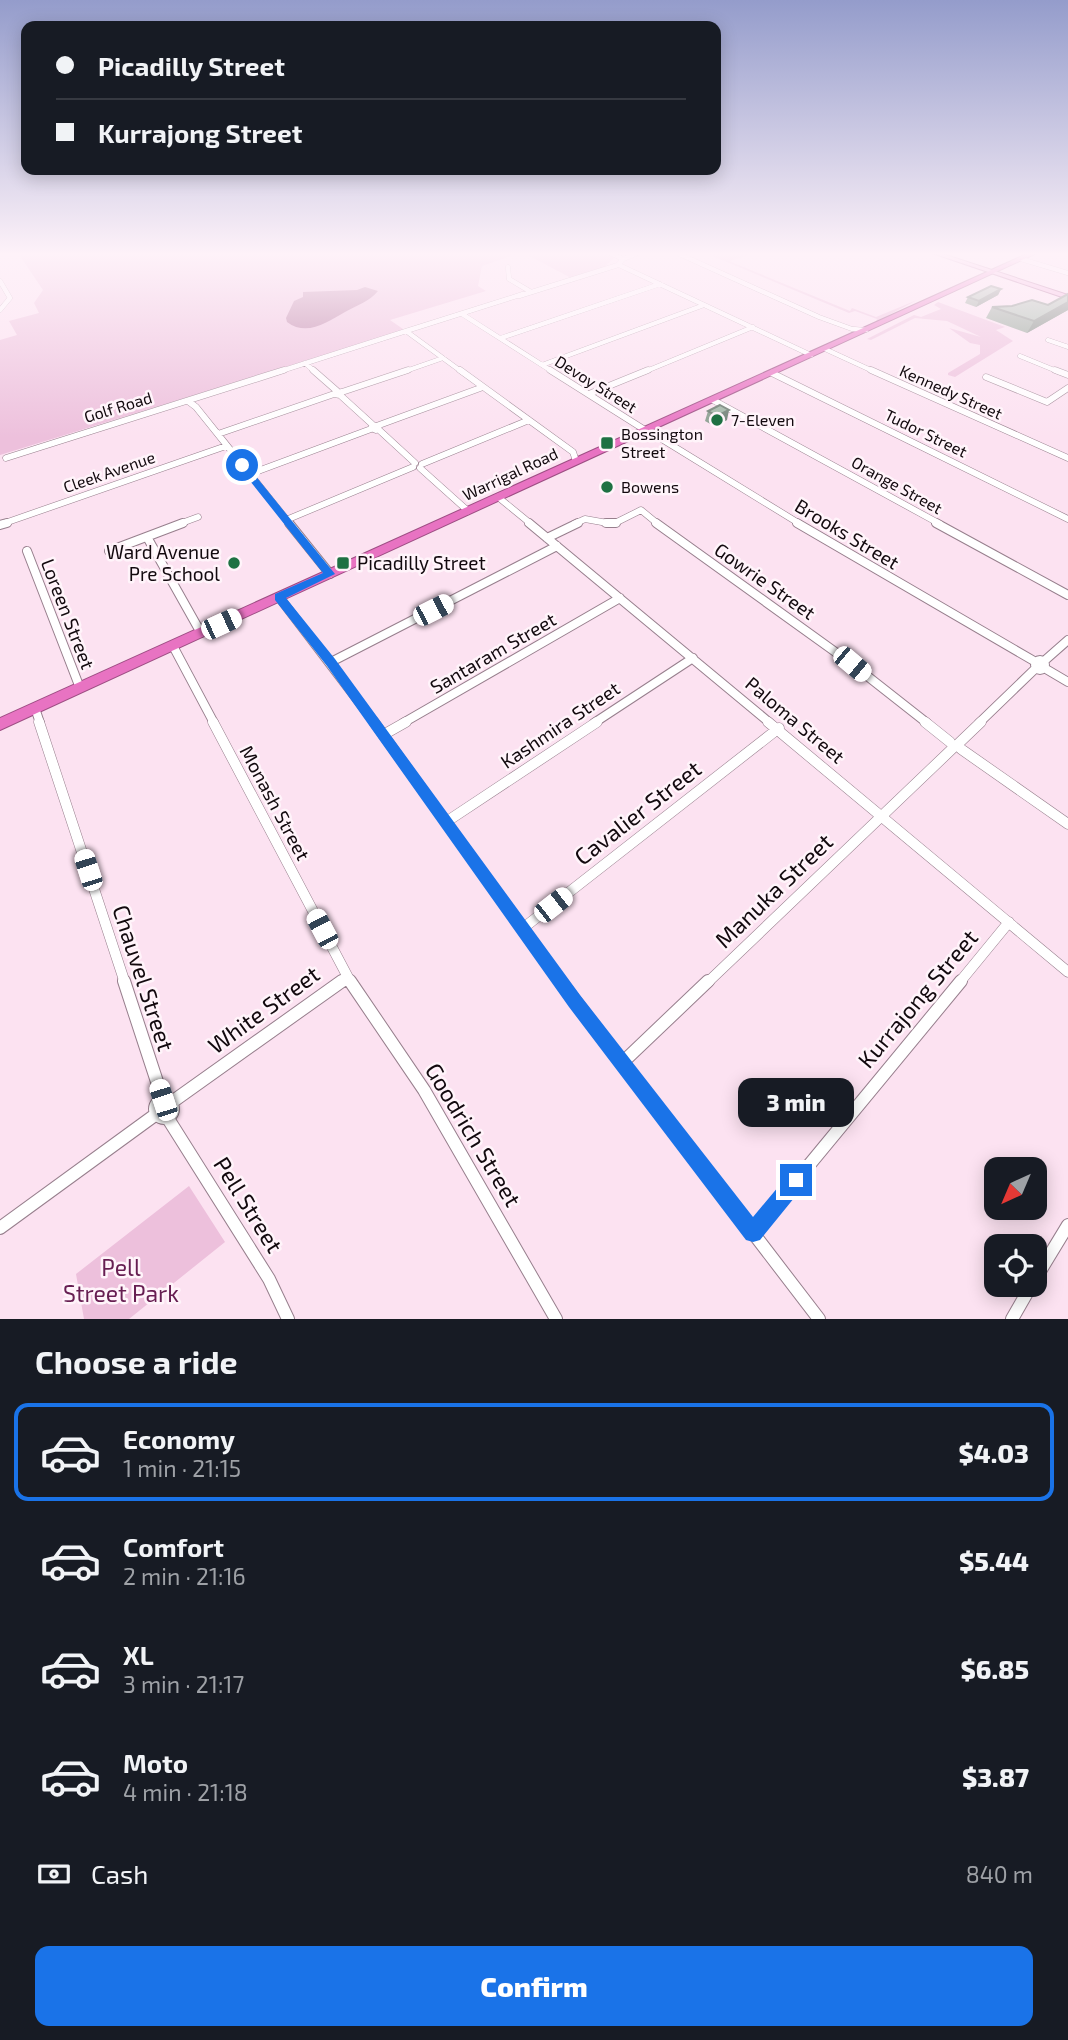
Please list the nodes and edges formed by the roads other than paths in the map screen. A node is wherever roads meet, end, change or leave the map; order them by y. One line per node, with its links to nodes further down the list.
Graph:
1 (460, 315): 10 (street, Golf Road)
2 (463, 315): 11 (street, Devoy Street)
3 (570, 315): 11 (street)
4 (678, 315): 19 (street)
5 (725, 315): 8 (street)
6 (814, 315): 9 (street)
7 (899, 315): 9 (highway, Warrigal Road)
8 (753, 327): 15 (street); 26 (street)
9 (855, 331): 14 (highway, Warrigal Road)
10 (405, 332): 17 (street); 18 (street, Golf Road)
11 (501, 338): 19 (street, Devoy Street)
12 (1048, 340): 13 (street)
13 (1068, 347)
14 (825, 349): 15 (highway, Warrigal Road); 35 (street, Kennedy Street)
15 (811, 355): 20 (highway, Warrigal Road)
16 (1020, 356): 21 (street)
17 (443, 358): 23 (street); 25 (street)
18 (305, 363): 25 (street); 28 (street, Golf Road)
19 (542, 365): 26 (street, Devoy Street)
20 (772, 373): 27 (highway, Warrigal Road); 42 (street, Tudor Street)
21 (1068, 374)
22 (986, 377): 24 (street)
23 (483, 387): 29 (street); 30 (street)
24 (1068, 388)
25 (338, 393): 30 (street); 32 (street)
26 (589, 394): 31 (street, Devoy Street)
27 (713, 400): 31 (highway, Warrigal Road); 51 (street, Orange Street)
28 (191, 401): 32 (street); 36 (street, Golf Road)
29 (529, 420): 34 (street); 37 (street)
30 (375, 427): 37 (street); 38 (street)
31 (646, 430): 34 (highway, Warrigal Road); 59 (street, Brooks Street)
32 (218, 434): 33 (street)
33 (226, 446): 38 (street); 44 (street, Cleek Avenue)
34 (575, 457): 39 (highway, Warrigal Road)
35 (1068, 458)
36 (3, 459)
37 (418, 466): 40 (street); 43 (street)
38 (250, 474): 43 (street)
39 (498, 497): 40 (highway, Warrigal Road); 46 (street, Paloma Street)
40 (467, 511): 50 (highway, Warrigal Road)
41 (198, 517): 45 (street)
42 (1068, 519)
43 (286, 520): 50 (street)
44 (0, 525)
45 (147, 537): 49 (street); 54 (street)
46 (547, 538): 47 (street, Paloma Street); 66 (street, Gowrie Street)
47 (557, 546): 53 (street, Paloma Street); 58 (street)
48 (27, 551): 61 (street, Loreen Street)
49 (109, 551)
50 (330, 574): 52 (highway, Warrigal Road)
51 (1068, 594)
52 (279, 597): 54 (highway, Warrigal Road); 58 (street)
53 (620, 598): 57 (street, Paloma Street); 65 (street, Santaram Street)
54 (201, 633): 56 (highway, Warrigal Road)
55 (1068, 640): 59 (street, Manuka Street)
56 (173, 646): 61 (highway, Warrigal Road); 73 (street, Monash Street)
57 (693, 658): 64 (street, Paloma Street); 68 (street, Kashmira Street)
58 (331, 662): 65 (street)
59 (1040, 665): 60 (street, Brooks Street); 66 (street, Manuka Street)
60 (1068, 682)
61 (80, 688): 62 (highway, Warrigal Road)
62 (35, 708): 63 (highway, Warrigal Road); 75 (street, Chauvel Street)
63 (0, 724)
64 (779, 728): 67 (street, Paloma Street); 71 (street, Cavalier Street)
65 (383, 735): 68 (street)
66 (956, 745): 67 (street, Manuka Street); 69 (street, Gowrie Street)
67 (882, 815): 70 (street, Paloma Street); 74 (street, Manuka Street)
68 (446, 822): 71 (street)
69 (1068, 824)
70 (1009, 922): 72 (street, Paloma Street); 79 (street, Kurrajong Street)
71 (522, 929): 74 (street)
72 (1068, 972)
73 (347, 977): 75 (street, White Street); 83 (street, Goodrich Street)
74 (622, 1063): 79 (street)
75 (167, 1101): 76 (street)
76 (161, 1116): 78 (street); 82 (street, Pell Street)
77 (1068, 1225): 80 (street)
78 (0, 1228)
79 (753, 1233): 84 (street)
80 (1047, 1260)
81 (1025, 1297): 85 (street)
82 (288, 1319)
83 (556, 1319)
84 (819, 1319)
85 (1012, 1319)

